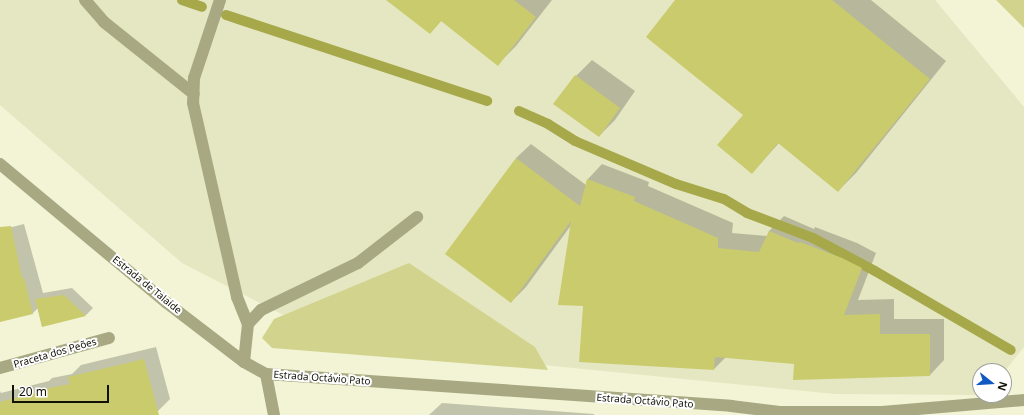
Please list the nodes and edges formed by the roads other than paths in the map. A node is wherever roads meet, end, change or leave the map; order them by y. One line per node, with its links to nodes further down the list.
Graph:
1 (85, 0): 3 (street)
2 (220, 0): 3 (street)
3 (194, 94): 6 (street)
4 (0, 164): 8 (street, Estrada de Talaíde)
5 (417, 217): 6 (street)
6 (248, 324): 8 (street)
7 (109, 338): 9 (street, Praceta dos Peões)
8 (244, 362): 10 (street, Estrada de Talaíde)
9 (0, 368)
10 (266, 374): 12 (street, Estrada Octávio Pato); 13 (street)
11 (1024, 400): 12 (street, Estrada Octávio Pato)
12 (731, 411)
13 (274, 415)

